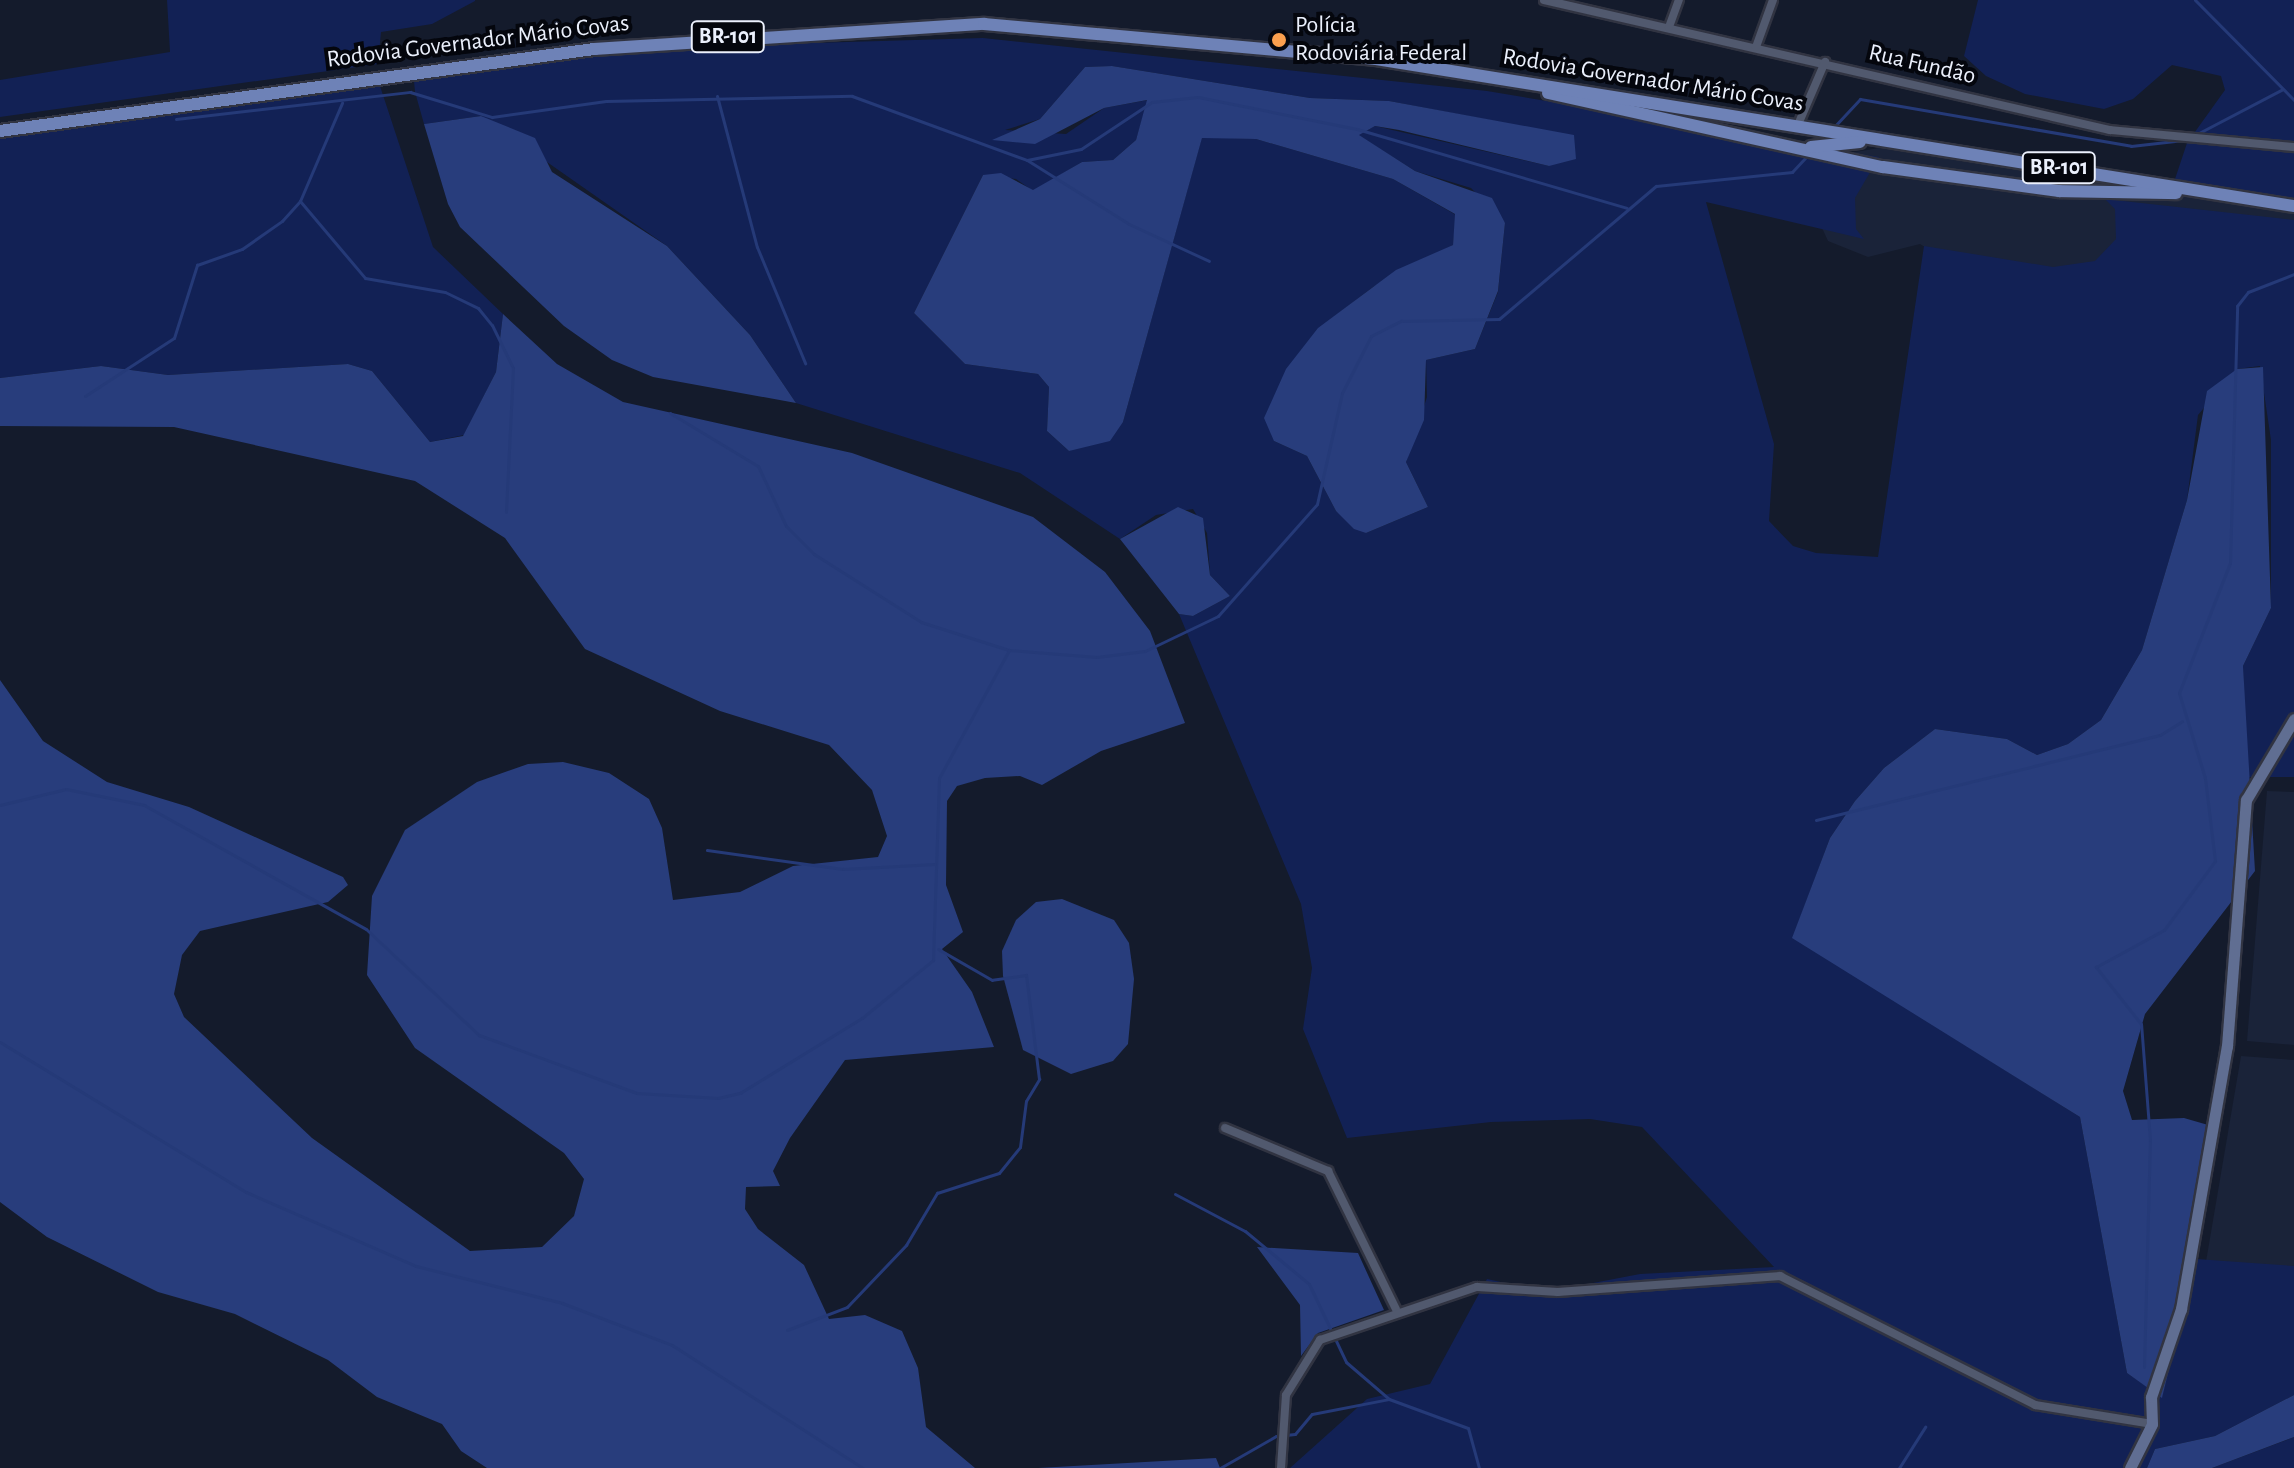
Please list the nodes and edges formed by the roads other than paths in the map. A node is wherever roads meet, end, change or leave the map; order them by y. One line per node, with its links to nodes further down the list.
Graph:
1 (1544, 0): 4 (street, Rua Fundão)
2 (1679, 0): 5 (street)
3 (1773, 0): 6 (street)
4 (1579, 4): 5 (street, Rua Fundão)
5 (1669, 27): 6 (street, Rua Fundão)
6 (1756, 47): 7 (street, Rua Fundão)
7 (1825, 62): 9 (street); 13 (street, Rua Fundão)
8 (1460, 71): 9 (main road, Rodovia Governador Mário Covas / BR-101); 10 (main road, Rodovia Governador Mário Covas / BR-101); 12 (main road)
9 (1797, 127): 11 (main road, Rodovia Governador Mário Covas / BR-101)
10 (0, 131)
11 (1877, 140): 12 (main road); 14 (main road, Rodovia Governador Mário Covas / BR-101)
12 (1764, 142): 14 (main road)
13 (2294, 147)
14 (2218, 194): 15 (main road, Rodovia Governador Mário Covas / BR-101)
15 (2294, 206)
16 (2294, 719): 19 (street)
17 (1225, 1128): 18 (street)
18 (1396, 1309): 19 (street); 20 (street)
19 (2152, 1424): 21 (street)
20 (1281, 1468)
21 (2130, 1468)

